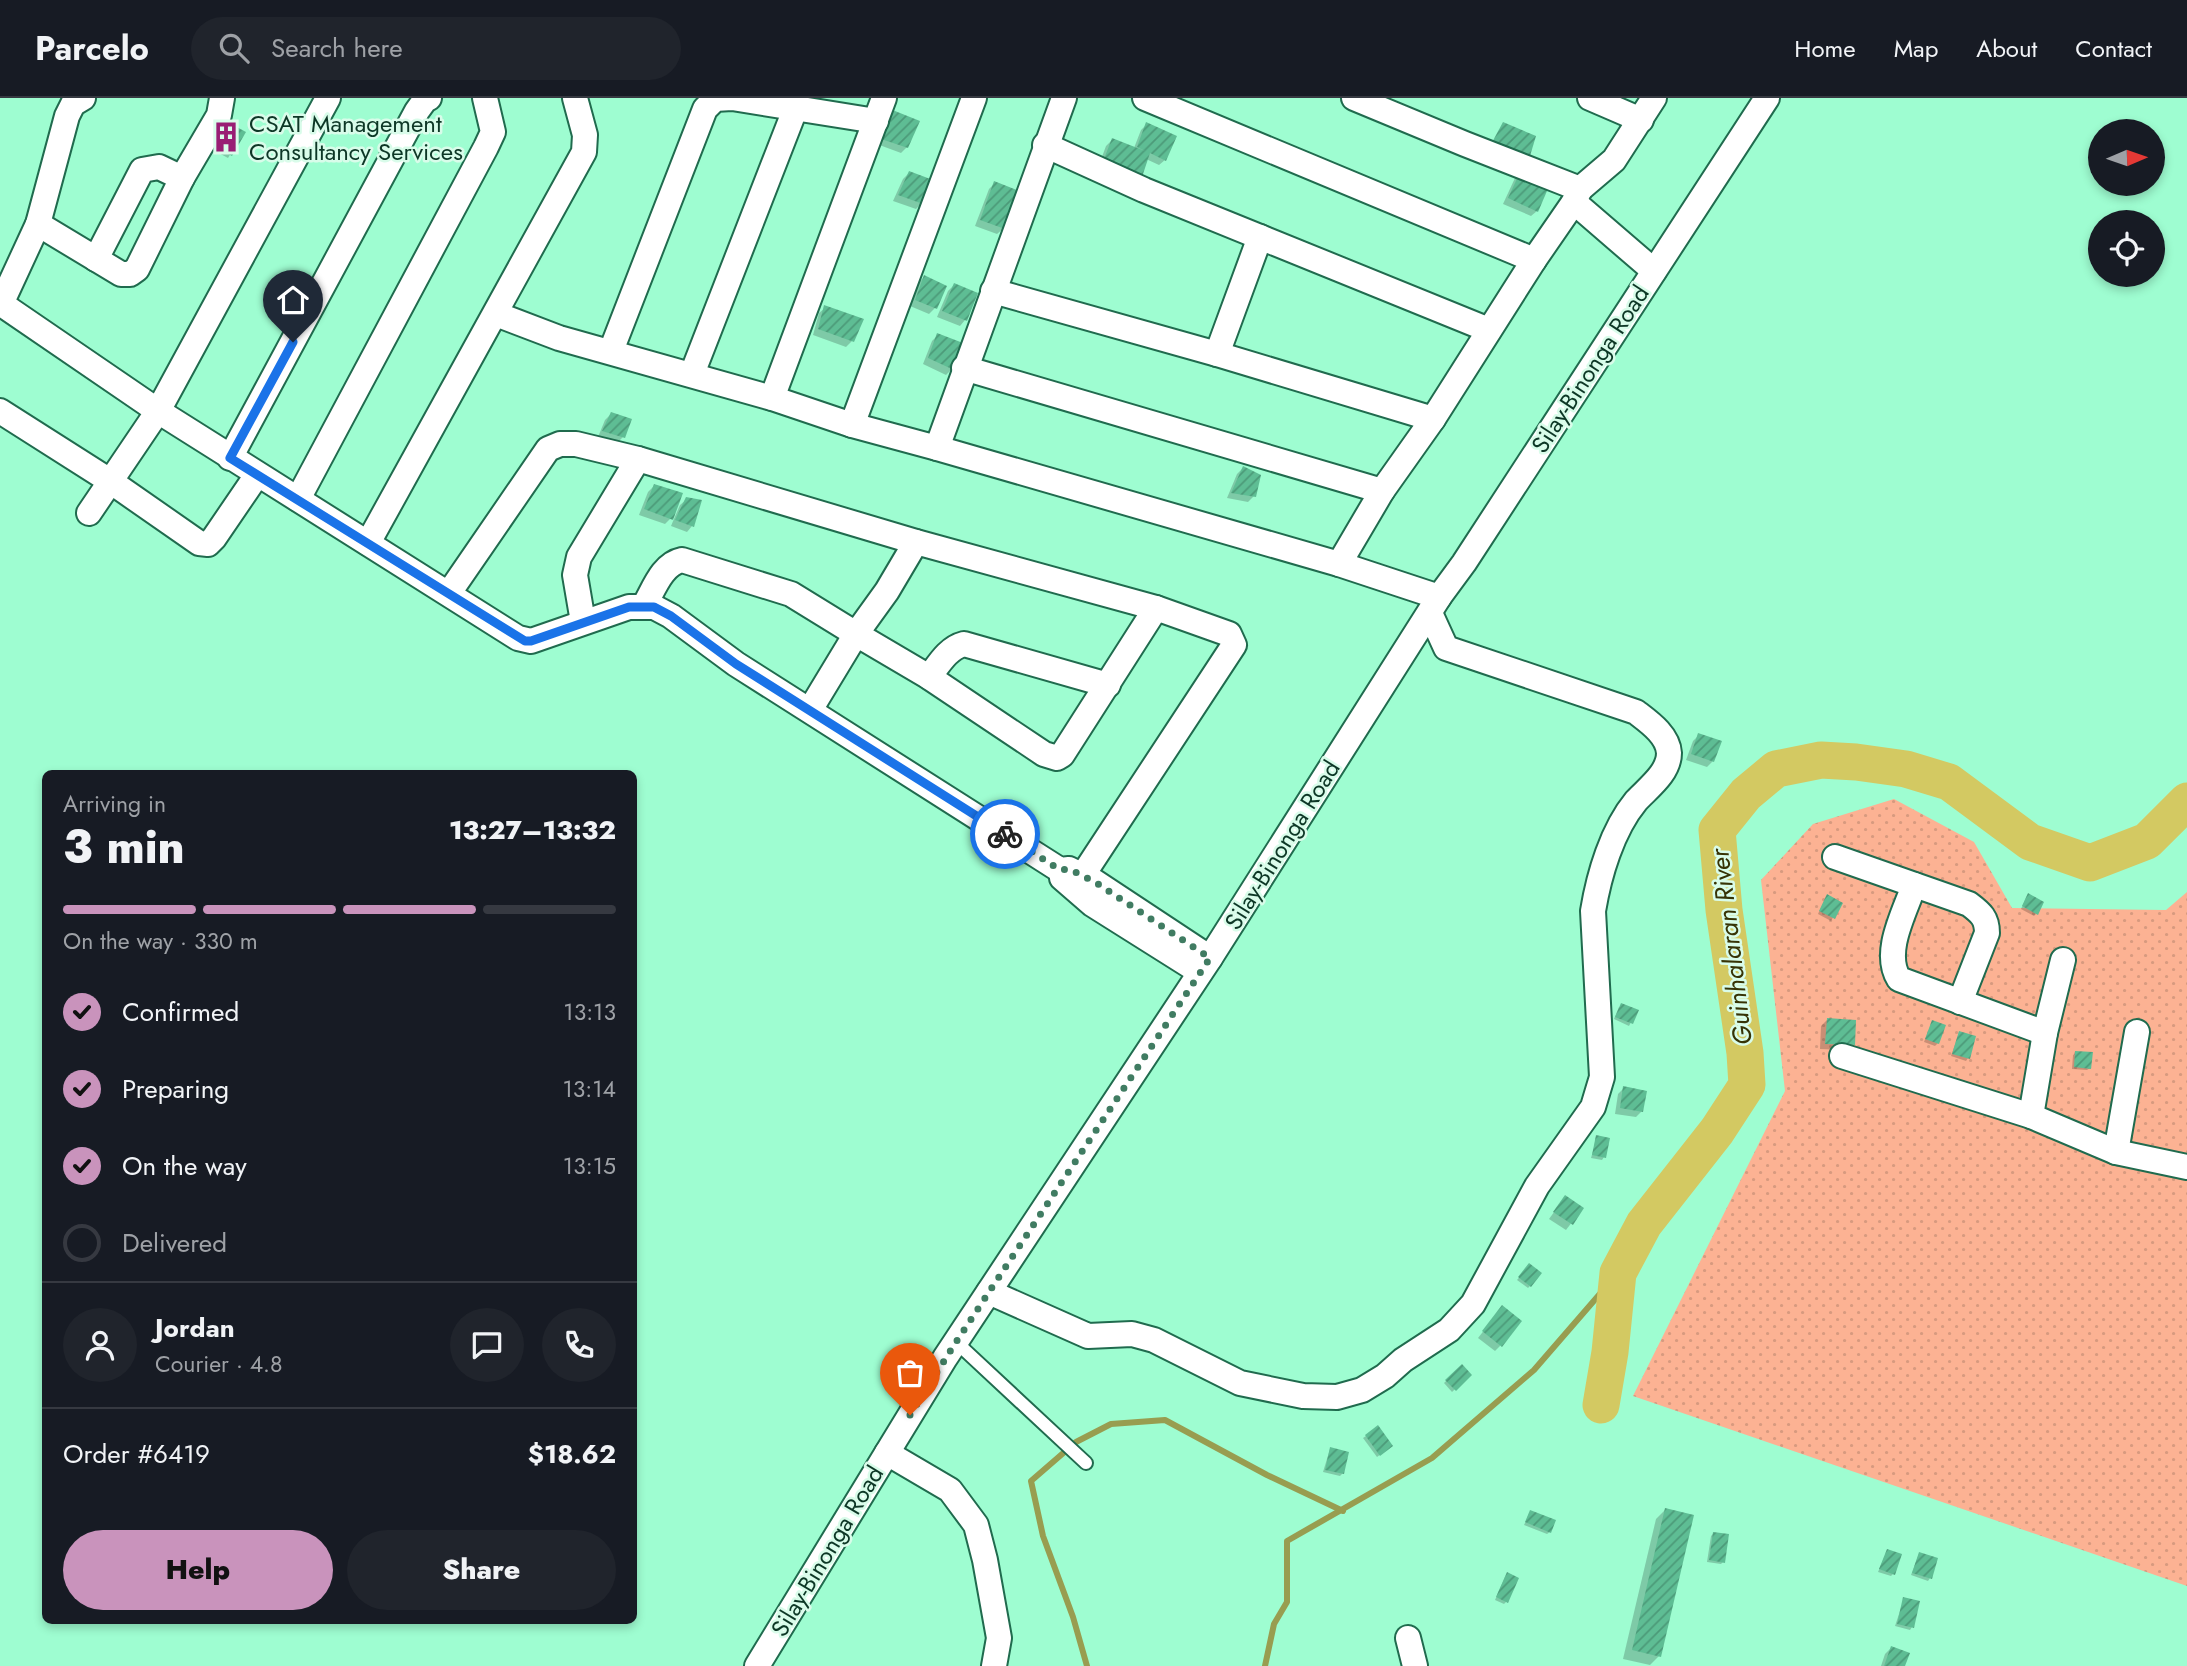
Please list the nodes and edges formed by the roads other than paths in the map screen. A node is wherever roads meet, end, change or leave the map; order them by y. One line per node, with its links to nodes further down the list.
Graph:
1 (83, 98): 20 (street)
2 (222, 98): 18 (street)
3 (328, 98): 35 (street)
4 (429, 98): 39 (street)
5 (485, 98): 44 (street)
6 (575, 98): 27 (street)
7 (974, 98): 37 (street)
8 (1064, 98): 17 (street)
9 (1144, 98): 23 (street)
10 (1354, 98): 19 (street)
11 (1590, 98): 16 (street)
12 (1654, 98): 16 (street)
13 (1767, 98): 24 (street, Silay-Binonga Road)
14 (796, 107): 15 (street); 29 (street); 32 (street)
15 (880, 109): 33 (street)
16 (1642, 120): 19 (street)
17 (1045, 145): 21 (street); 25 (street)
18 (182, 178): 22 (street); 22 (street)
19 (1577, 196): 23 (street); 24 (street)
20 (37, 224): 22 (street); 26 (street)
21 (1260, 237): 28 (street); 30 (street)
22 (96, 259)
23 (1534, 260): 28 (street)
24 (1654, 271): 50 (street, Silay-Binonga Road)
25 (993, 291): 30 (street); 31 (street)
26 (1, 303): 35 (street)
27 (496, 314): 29 (street); 47 (street)
28 (1489, 330): 36 (street)
29 (611, 351): 32 (street)
30 (1217, 354): 36 (street)
31 (964, 368): 38 (street); 43 (street)
32 (692, 374): 33 (street)
33 (772, 397): 37 (street)
34 (0, 411): 42 (street)
35 (158, 411): 39 (street); 42 (street)
36 (1433, 419): 43 (street)
37 (852, 425): 38 (street)
38 (937, 448): 48 (street)
39 (230, 458): 41 (street)
40 (638, 459): 46 (street); 49 (street); 53 (street)
41 (257, 475): 42 (street); 44 (street)
42 (110, 481): 45 (street)
43 (1382, 491): 48 (street)
44 (298, 499): 47 (street)
45 (89, 513)
46 (916, 542): 52 (street); 54 (street)
47 (368, 543): 49 (street)
48 (1339, 564): 50 (street)
49 (449, 593): 53 (street)
50 (1434, 605): 62 (street, Silay-Binonga Road); 70 (street)
51 (644, 606): 53 (street); 54 (street); 57 (street)
52 (1156, 608): 56 (street); 59 (street)
53 (583, 622)
54 (856, 634): 55 (street); 57 (street)
55 (929, 677): 56 (street); 56 (street)
56 (1108, 685)
57 (810, 710): 59 (street)
58 (1835, 857): 60 (street)
59 (1072, 878): 62 (street)
60 (1914, 884): 63 (street); 63 (street)
61 (2063, 960): 65 (street)
62 (1205, 965): 70 (street, Silay-Binonga Road)
63 (1960, 1002): 65 (street)
64 (2137, 1032): 68 (street)
65 (2045, 1033): 67 (street)
66 (1842, 1056): 67 (street)
67 (2031, 1116): 68 (street)
68 (2116, 1152): 69 (street)
69 (2187, 1167)
70 (989, 1292): 71 (street, Silay-Binonga Road)
71 (956, 1342): 72 (street, Silay-Binonga Road); 73 (lane)
72 (887, 1453): 75 (street, Silay-Binonga Road); 76 (street)
73 (1083, 1460)
74 (1408, 1639): 77 (street)
75 (757, 1666)
76 (993, 1666)
77 (1415, 1666)

